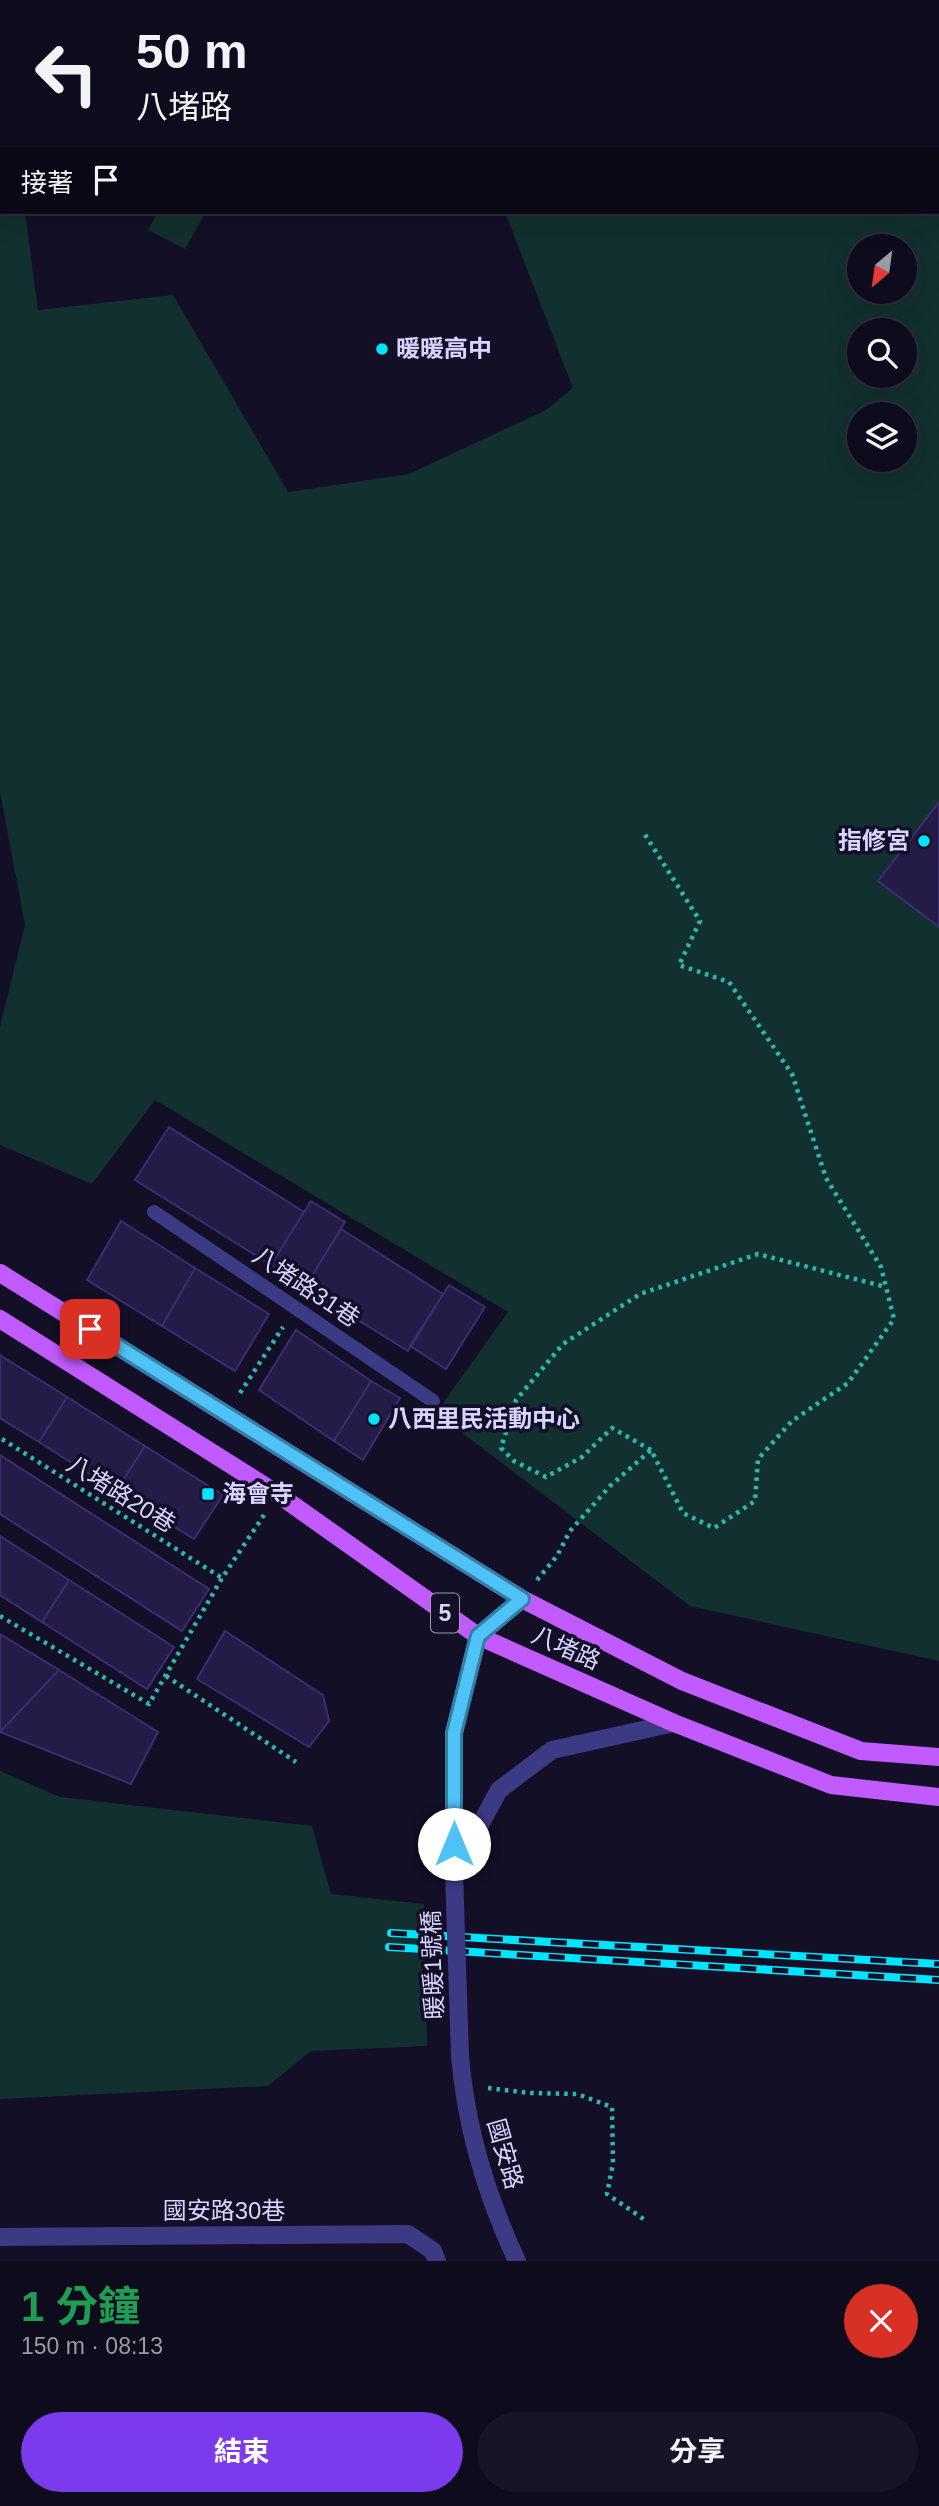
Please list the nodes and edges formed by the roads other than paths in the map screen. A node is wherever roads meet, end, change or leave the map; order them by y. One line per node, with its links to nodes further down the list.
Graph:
1 (154, 1212): 4 (lane, 八堵路31巷)
2 (0, 1273): 5 (main road, 八堵路 / 5)
3 (0, 1319): 6 (main road, 八堵路 / 5)
4 (433, 1401)
5 (522, 1599): 6 (street); 8 (main road, 八堵路 / 5)
6 (478, 1636): 7 (main road, 八堵路 / 5); 10 (street)
7 (674, 1723): 9 (main road, 八堵路 / 5); 10 (street)
8 (939, 1757)
9 (939, 1797)
10 (454, 1872): 11 (street, 暖暖1號橋, bridge)
11 (460, 2056): 14 (street, 國安路)
12 (0, 2237): 13 (street, 國安路30巷)
13 (437, 2261)
14 (517, 2261)

